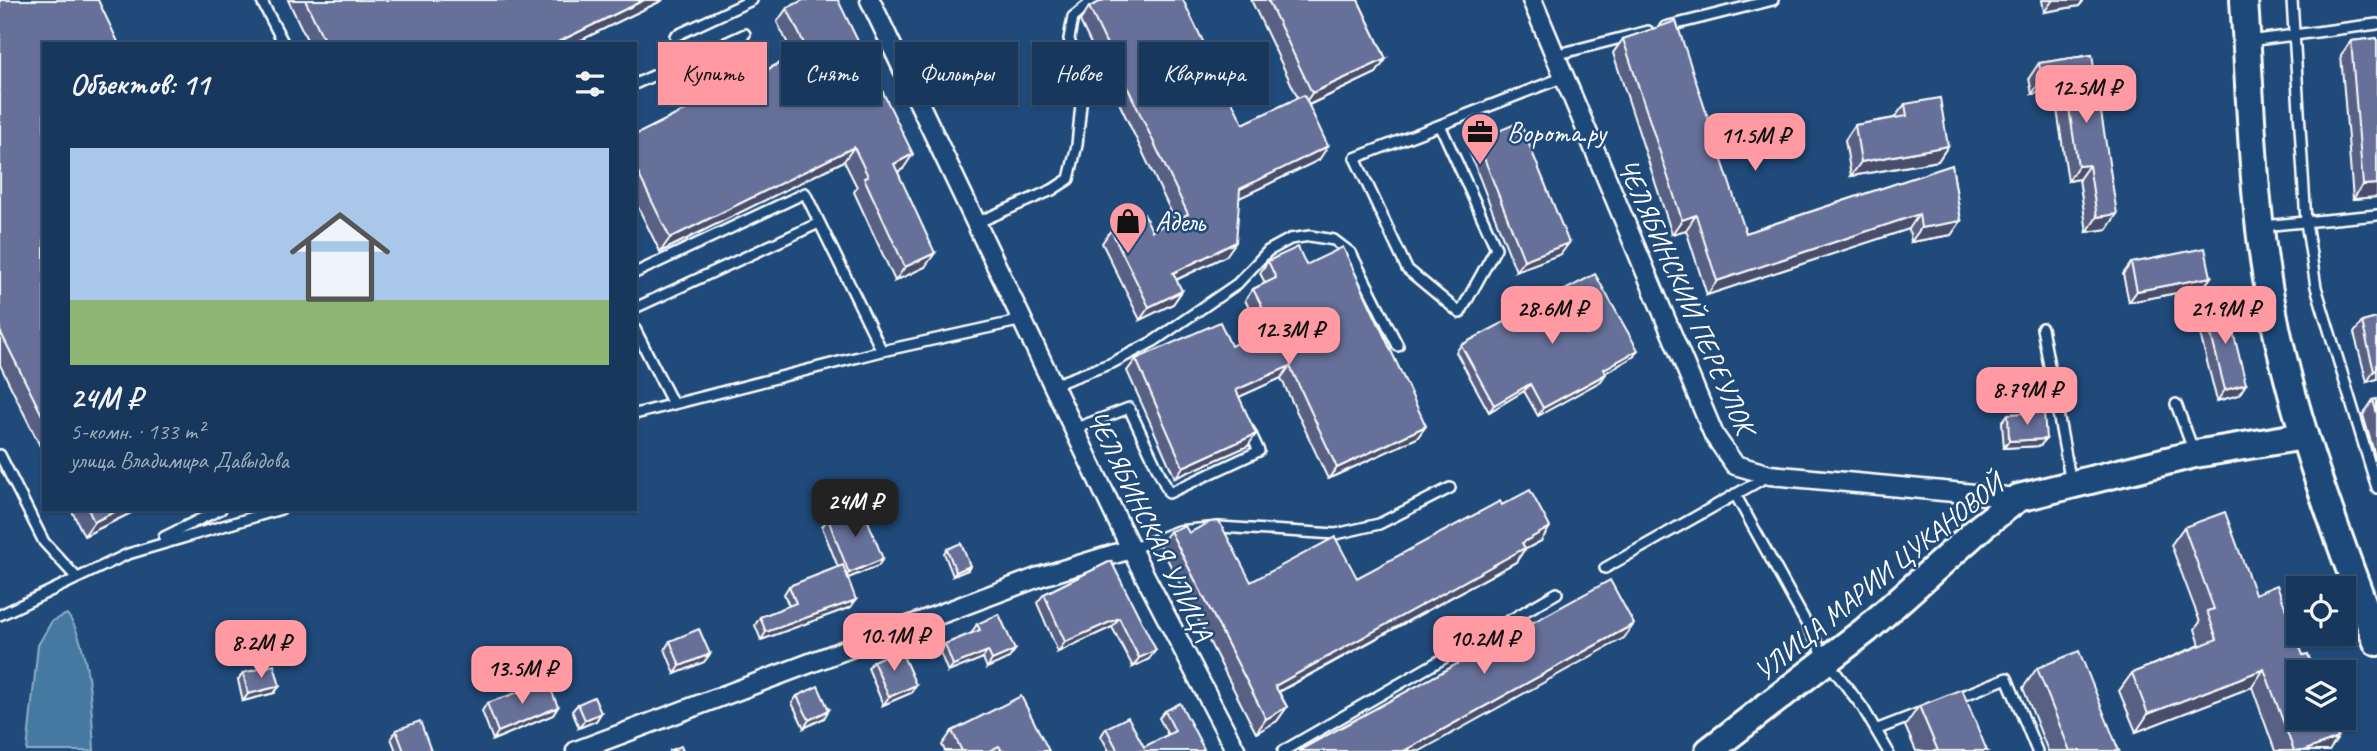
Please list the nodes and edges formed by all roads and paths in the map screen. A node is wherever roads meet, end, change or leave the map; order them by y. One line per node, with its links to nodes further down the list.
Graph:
1 (261, 0): 14 (lane)
2 (752, 0): 12 (lane)
3 (870, 0): 22 (street, ЧЕЛЯБИНСКАЯ УЛИЦА)
4 (1094, 0): 22 (lane)
5 (1532, 0): 15 (street, ЧЕЛЯБИНСКИЙ ПЕРЕУЛОК)
6 (1773, 0): 15 (lane)
7 (2292, 0): 11 (lane)
8 (2242, 1): 13 (street)
9 (2377, 24): 11 (lane)
10 (745, 34): 17 (lane)
11 (2293, 35): 13 (lane); 20 (lane)
12 (675, 36)
13 (2248, 41): 23 (street)
14 (283, 42)
15 (1555, 55): 16 (street, ЧЕЛЯБИНСКИЙ ПЕРЕУЛОК)
16 (1564, 77): 18 (lane); 40 (street, ЧЕЛЯБИНСКИЙ ПЕРЕУЛОК)
17 (637, 83)
18 (1440, 125): 18 (lane)
19 (2377, 215): 20 (lane)
20 (2305, 222): 23 (lane); 43 (lane)
21 (819, 223): 24 (lane); 25 (lane); 30 (lane)
22 (976, 223): 26 (street, ЧЕЛЯБИНСКАЯ УЛИЦА)
23 (2261, 226): 37 (street)
24 (637, 271)
25 (637, 307)
26 (1023, 320): 30 (lane); 31 (street, ЧЕЛЯБИНСКАЯ УЛИЦА)
27 (2042, 328): 41 (lane)
28 (637, 332): 32 (lane)
29 (1398, 346): 31 (lane)
30 (882, 351): 32 (lane)
31 (1053, 385): 36 (street, ЧЕЛЯБИНСКАЯ УЛИЦА)
32 (673, 404): 34 (lane)
33 (2176, 404): 38 (lane)
34 (637, 413)
35 (1245, 420): 36 (lane)
36 (1074, 429): 48 (street, ЧЕЛЯБИНСКАЯ УЛИЦА)
37 (2304, 436): 38 (street, УЛИЦА МАРИИ ЦУКАНОВОЙ); 53 (street)
38 (2194, 454): 41 (street, УЛИЦА МАРИИ ЦУКАНОВОЙ)
39 (0, 455): 51 (lane)
40 (1770, 475): 44 (lane); 45 (street, ЧЕЛЯБИНСКИЙ ПЕРЕУЛОК)
41 (2072, 485): 45 (street, УЛИЦА МАРИИ ЦУКАНОВОЙ)
42 (1450, 488): 48 (lane)
43 (2377, 488)
44 (1735, 494): 50 (lane); 56 (lane)
45 (2018, 498): 56 (street, УЛИЦА МАРИИ ЦУКАНОВОЙ)
46 (216, 511): 49 (lane)
47 (274, 511): 49 (lane)
48 (1131, 550): 62 (street); 63 (street, ЧЕЛЯБИНСКАЯ УЛИЦА)
49 (128, 554): 51 (lane)
50 (1605, 568)
51 (77, 578): 54 (lane)
52 (1557, 593): 64 (lane)
53 (2371, 609): 55 (street)
54 (0, 615)
55 (2377, 642)
56 (1827, 661): 61 (lane); 65 (street, УЛИЦА МАРИИ ЦУКАНОВОЙ)
57 (1962, 696): 58 (lane); 59 (lane); 67 (lane)
58 (1951, 701)
59 (1967, 707)
60 (1929, 709): 61 (lane)
61 (1878, 729): 66 (lane)
62 (576, 751)
63 (1236, 751)
64 (1283, 751)
65 (1709, 751)
66 (1888, 751)
67 (2037, 751)

